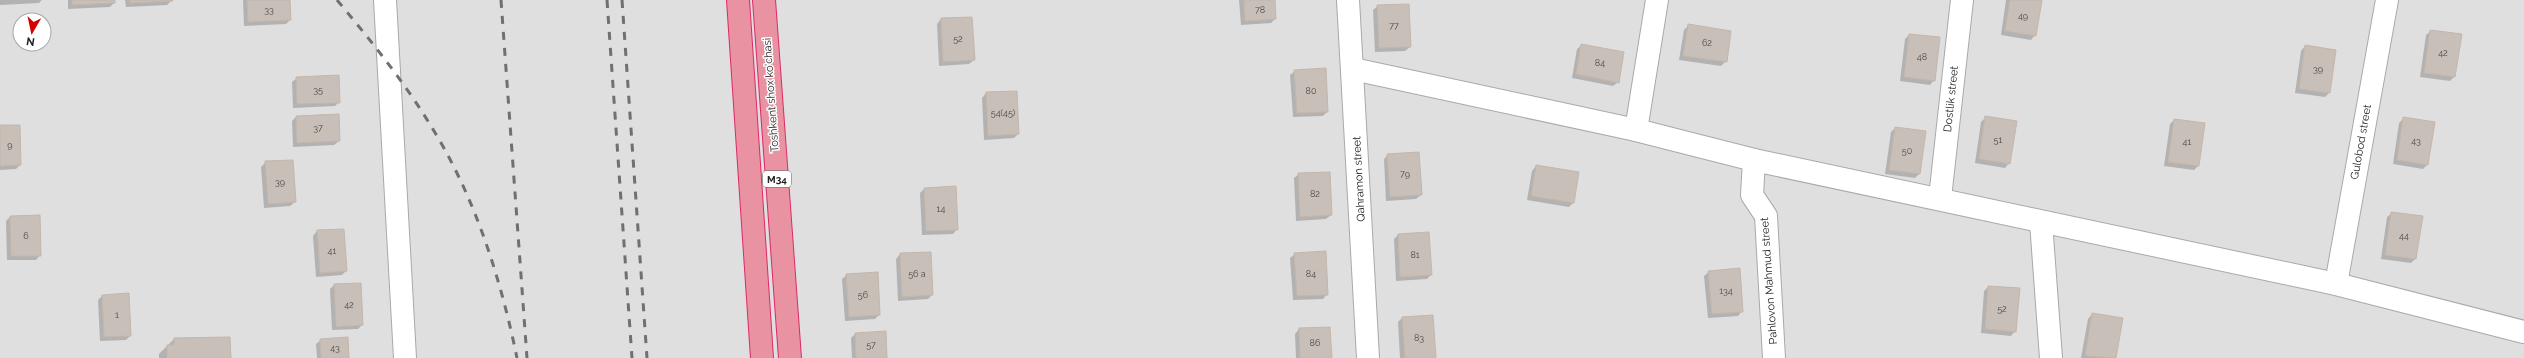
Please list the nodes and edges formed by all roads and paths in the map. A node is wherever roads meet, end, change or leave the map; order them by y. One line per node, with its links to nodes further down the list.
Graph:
1 (385, 0): 17 (street)
2 (738, 0): 10 (highway, M34)
3 (764, 0): 9 (highway, Toshkent shox ko'chasi / M34)
4 (1348, 0): 8 (street, Qahramon street)
5 (1657, 0): 11 (street)
6 (1962, 0): 13 (street, Dostlik street)
7 (2387, 0): 15 (street, Gulobod street)
8 (1353, 69): 11 (street); 20 (street, Qahramon street)
9 (769, 79): 10 (highway); 19 (highway, Toshkent shox ko'chasi / M34)
10 (744, 80): 18 (highway, M34)
11 (1636, 130): 12 (street)
12 (1754, 160): 13 (street); 21 (street, Pahlovon Mahmud street)
13 (1940, 198): 14 (street)
14 (2041, 222): 15 (street); 22 (street)
15 (2336, 284): 16 (street)
16 (2524, 332)
17 (405, 358)
18 (762, 358)
19 (790, 358)
20 (1368, 358)
21 (1774, 358)
22 (2051, 358)

